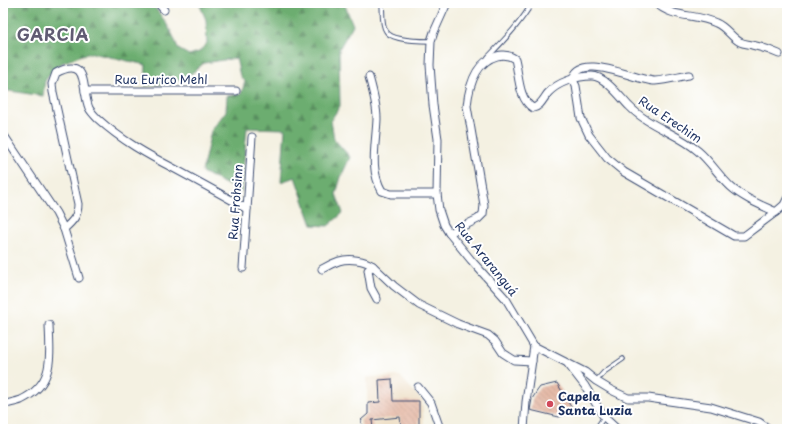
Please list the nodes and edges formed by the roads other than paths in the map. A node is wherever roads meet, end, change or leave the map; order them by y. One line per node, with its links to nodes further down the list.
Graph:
1 (158, 3): 6 (street)
2 (382, 3): 7 (lane)
3 (447, 3): 7 (street, Rua Araranguá)
4 (532, 3): 9 (lane)
5 (656, 3): 8 (street)
6 (164, 10)
7 (432, 41): 17 (street, Rua Araranguá)
8 (779, 54)
9 (483, 62): 12 (street); 22 (street)
10 (689, 75): 12 (street)
11 (369, 77): 17 (street)
12 (573, 80): 20 (street, Rua Erechim); 20 (street)
13 (85, 91): 14 (street, Rua Eurico Mehl); 19 (street); 21 (street)
14 (236, 91)
15 (3, 134): 21 (street)
16 (252, 137): 19 (street, Rua Frohsinn)
17 (437, 194): 22 (street, Rua Araranguá)
18 (787, 199): 20 (street)
19 (247, 209): 24 (street, Rua Frohsinn)
20 (776, 212)
21 (64, 229): 26 (street)
22 (449, 233): 29 (street, Rua Araranguá)
23 (373, 266): 25 (street); 27 (street); 31 (street)
24 (242, 268)
25 (322, 269)
26 (79, 278)
27 (377, 299)
28 (49, 324): 35 (street)
29 (534, 346): 31 (street); 32 (street)
30 (623, 359): 33 (lane)
31 (532, 361): 38 (street)
32 (566, 362): 33 (street); 36 (street)
33 (596, 381): 41 (street)
34 (418, 387): 37 (street)
35 (3, 404)
36 (604, 417): 39 (lane); 40 (street)
37 (440, 429)
38 (524, 429)
39 (596, 429)
40 (617, 429)
41 (769, 429)

